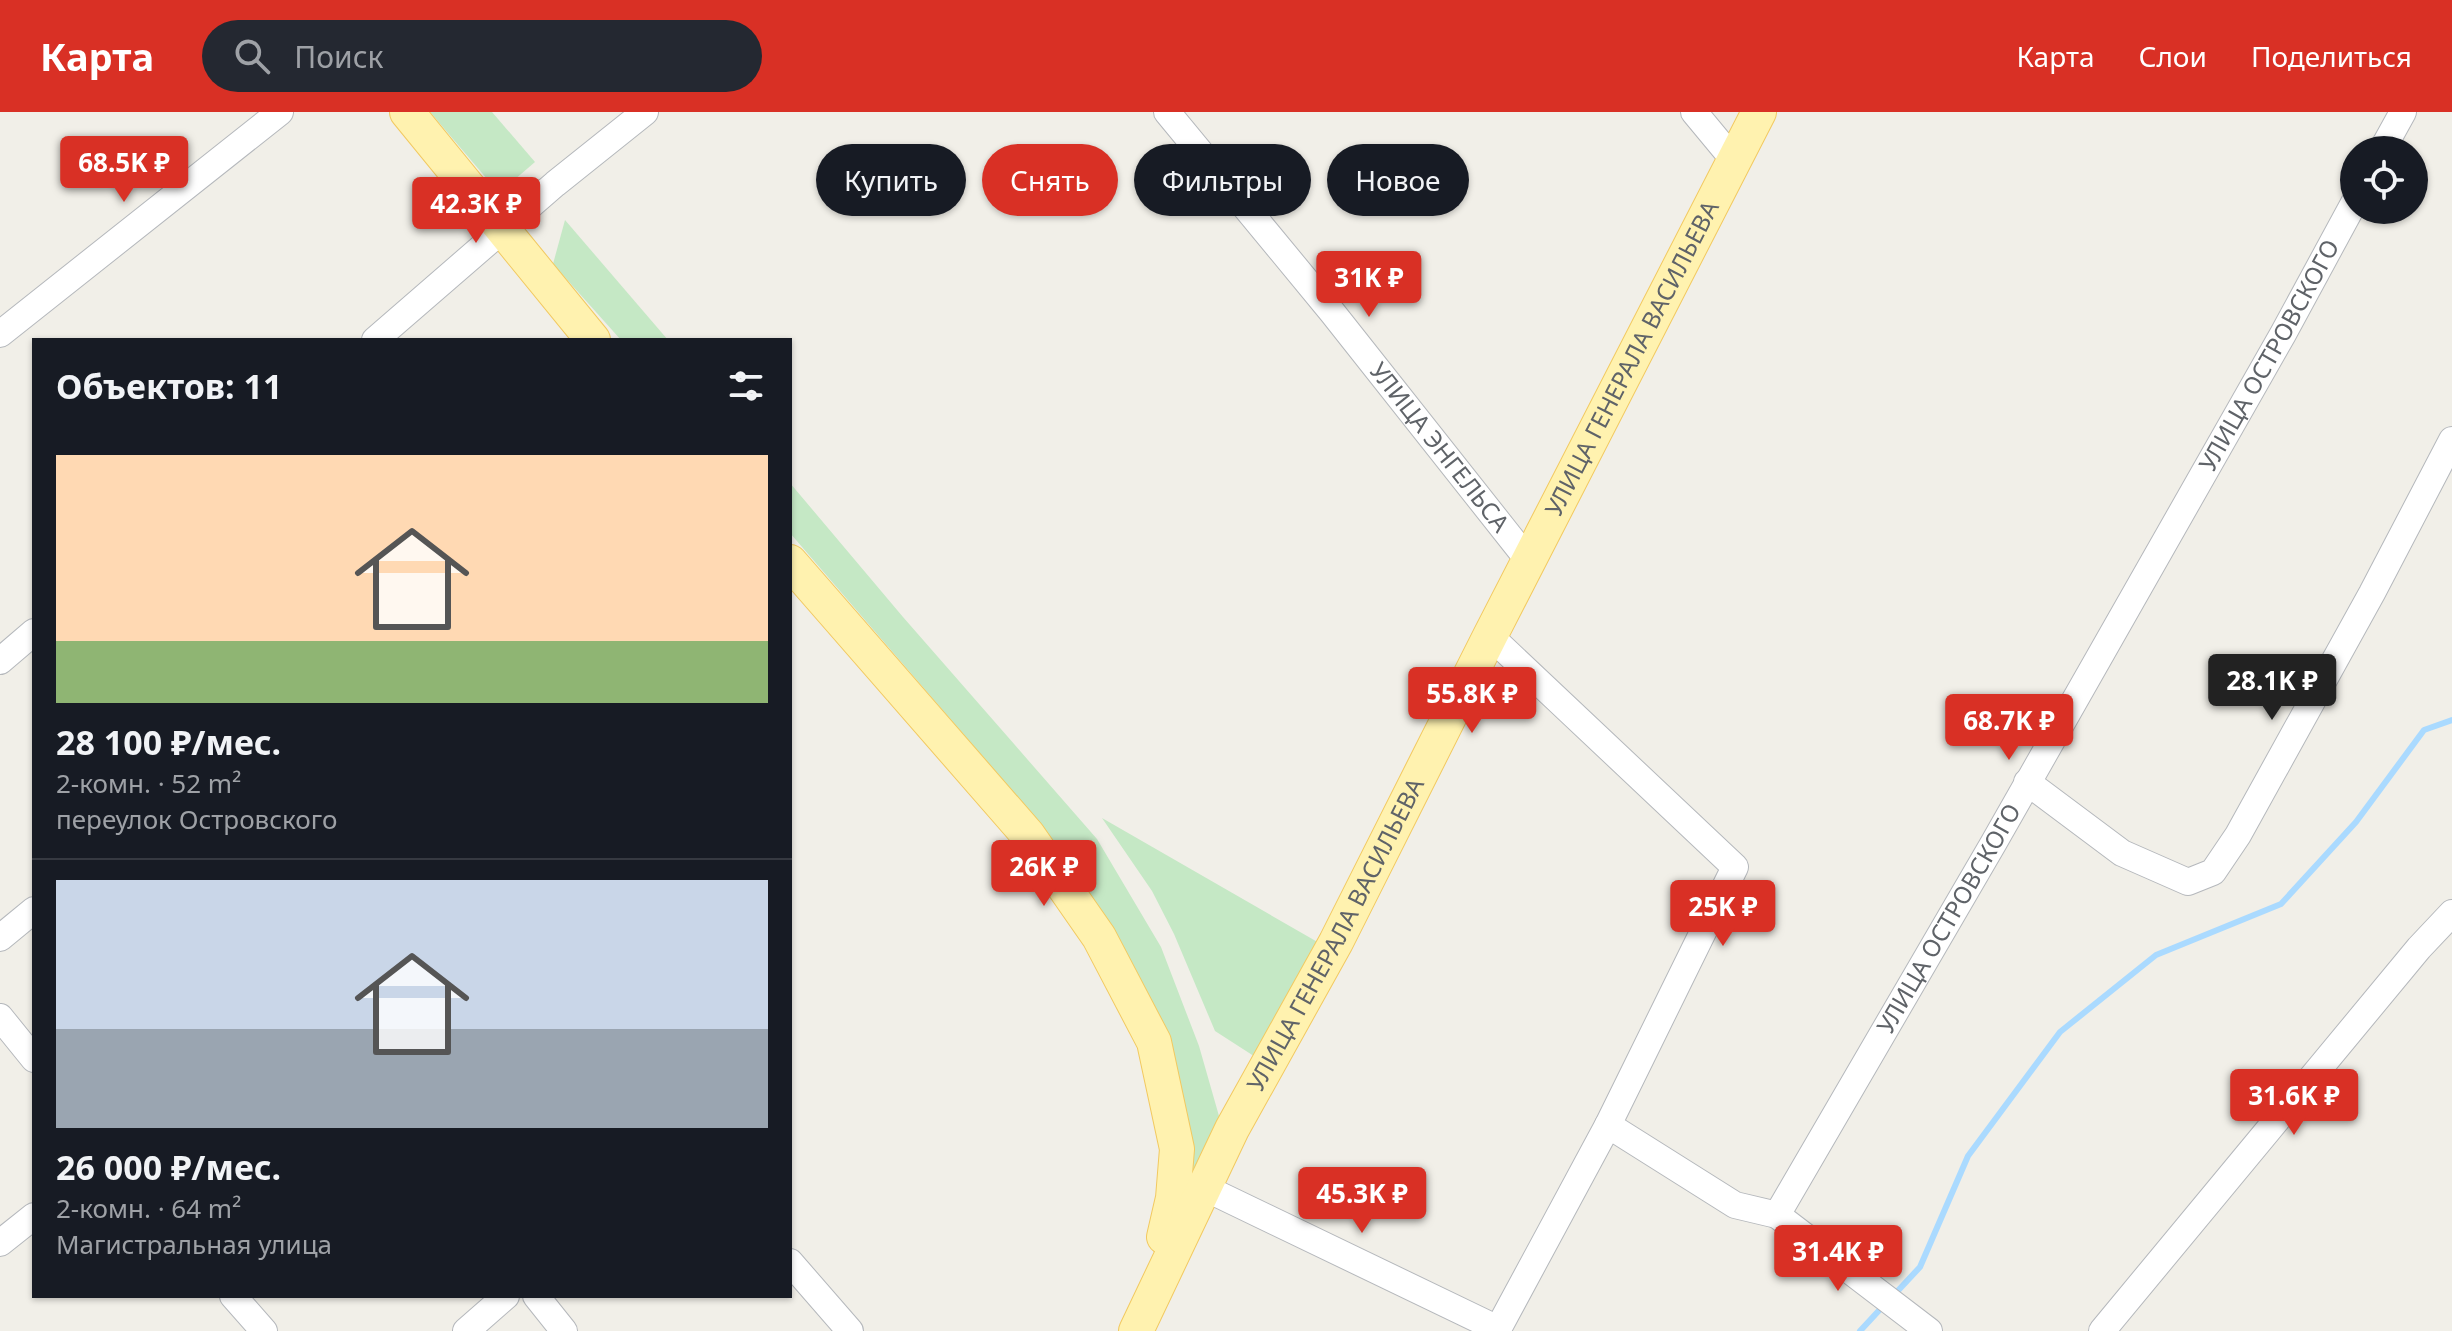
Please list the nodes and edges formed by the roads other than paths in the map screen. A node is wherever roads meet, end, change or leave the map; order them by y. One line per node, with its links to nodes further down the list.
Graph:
1 (280, 112): 12 (street)
2 (407, 112): 11 (main road)
3 (645, 112): 11 (street)
4 (1167, 112): 16 (street, УЛИЦА ЭНГЕЛЬСА)
5 (1694, 112): 9 (street)
6 (1759, 112): 9 (main road, УЛИЦА ГЕНЕРАЛА ВАСИЛЬЕВА)
7 (2403, 112): 8 (street)
8 (2390, 136)
9 (1733, 159): 16 (main road, УЛИЦА ГЕНЕРАЛА ВАСИЛЬЕВА)
10 (2343, 224): 21 (street, УЛИЦА ОСТРОВСКОГО)
11 (502, 230): 13 (street); 14 (main road)
12 (0, 334)
13 (377, 338)
14 (591, 338)
15 (2452, 440): 21 (street)
16 (1529, 561): 19 (main road, УЛИЦА ГЕНЕРАЛА ВАСИЛЬЕВА)
17 (795, 578): 36 (main road)
18 (32, 634): 20 (street)
19 (1490, 636): 27 (street); 28 (main road, УЛИЦА ГЕНЕРАЛА ВАСИЛЬЕВА)
20 (0, 661)
21 (2027, 782): 29 (street, УЛИЦА ОСТРОВСКОГО)
22 (32, 912): 24 (street)
23 (2452, 913): 43 (street)
24 (0, 938)
25 (0, 1017): 26 (street)
26 (32, 1057)
27 (1608, 1125): 29 (street); 37 (street)
28 (1203, 1187): 36 (main road, УЛИЦА ГЕНЕРАЛА ВАСИЛЬЕВА); 37 (street)
29 (1777, 1215): 42 (street)
30 (32, 1218): 31 (street)
31 (0, 1243)
32 (792, 1264): 41 (street)
33 (235, 1298): 38 (street)
34 (504, 1298): 39 (street)
35 (538, 1298): 40 (street)
36 (1140, 1323)
37 (1498, 1330)
38 (264, 1331)
39 (466, 1331)
40 (564, 1331)
41 (850, 1331)
42 (1929, 1331)
43 (2102, 1331)

